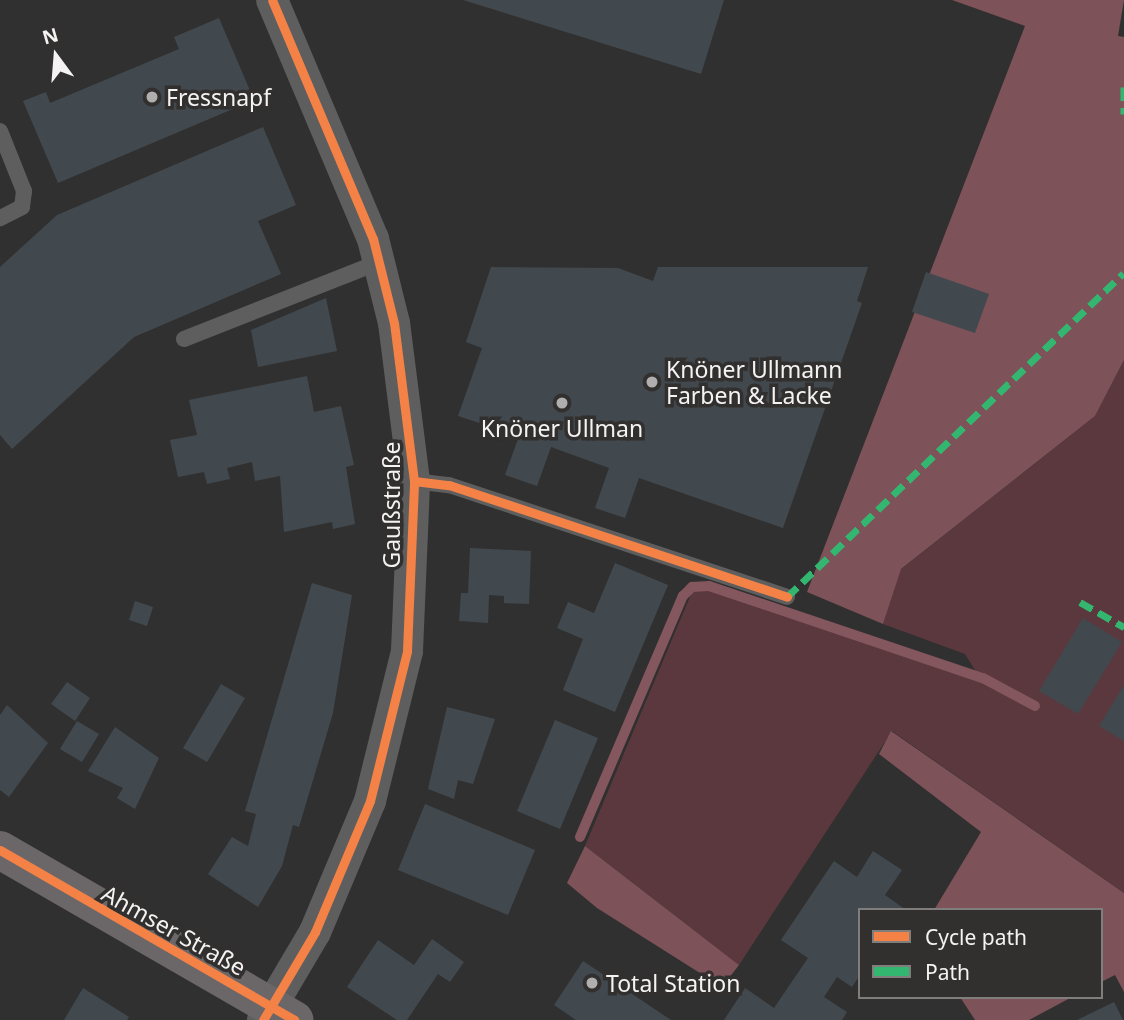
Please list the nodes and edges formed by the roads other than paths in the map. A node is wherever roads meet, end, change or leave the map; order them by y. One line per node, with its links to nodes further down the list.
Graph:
1 (272, 0): 4 (street, Gaußstraße)
2 (0, 131): 3 (lane)
3 (0, 218)
4 (379, 262): 5 (lane); 6 (street, Gaußstraße)
5 (184, 339)
6 (414, 481): 7 (lane); 9 (street, Gaußstraße)
7 (787, 597)
8 (0, 850): 9 (street, Ahmser Straße)
9 (277, 1016)

